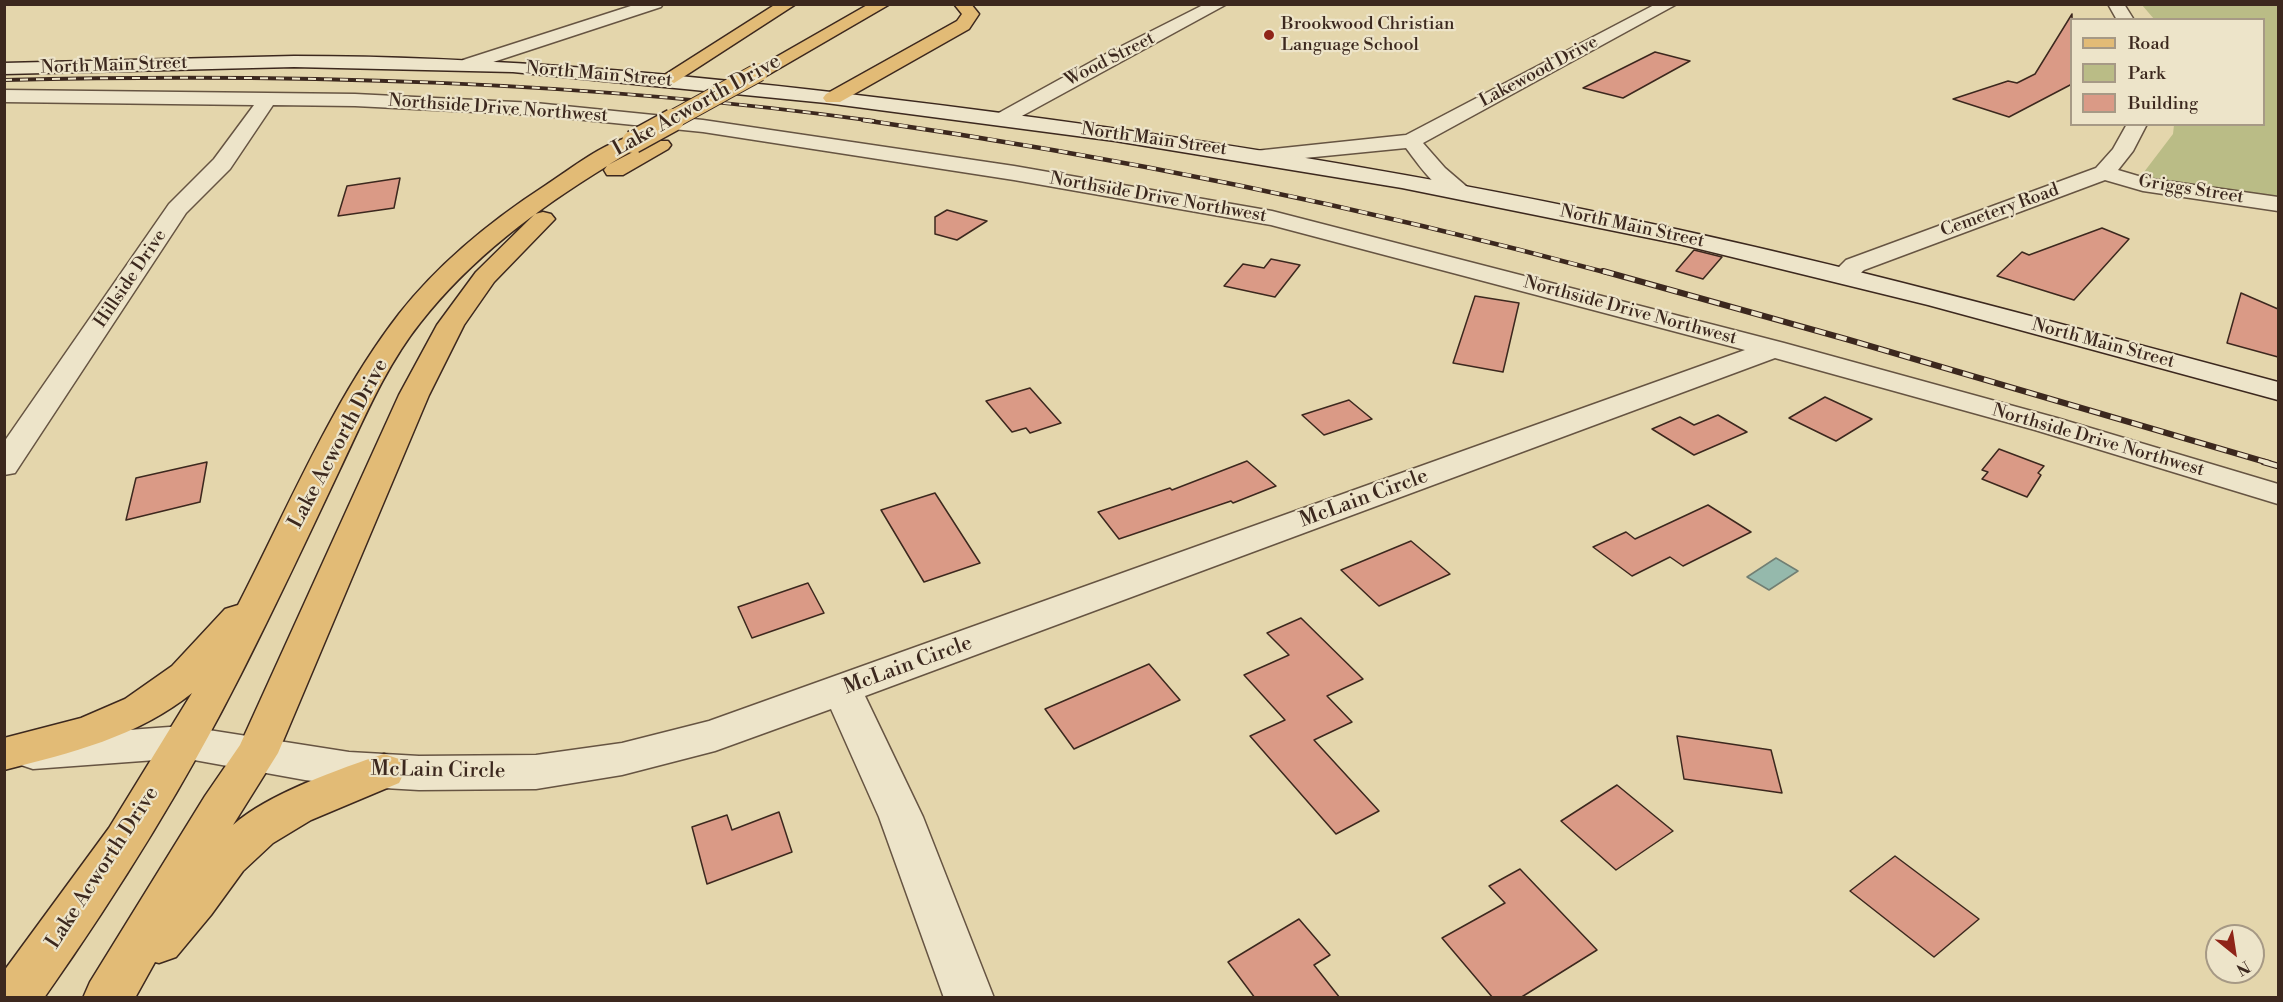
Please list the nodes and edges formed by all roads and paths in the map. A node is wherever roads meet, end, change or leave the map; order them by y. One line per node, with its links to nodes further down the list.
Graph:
1 (656, 4): 10 (street)
2 (788, 4): 12 (main road)
3 (882, 4): 28 (main road, Lake Acworth Drive, bridge)
4 (903, 4): 31 (main road, Lake Acworth Drive)
5 (962, 4): 14 (main road)
6 (1219, 4): 16 (street, Wood Street)
7 (1669, 4): 18 (street, Lakewood Drive)
8 (2116, 4): 9 (street)
9 (2125, 18)
10 (469, 64): 11 (street, North Main Street); 12 (street, North Main Street)
11 (4, 69)
12 (664, 81): 14 (street, North Main Street)
13 (4, 96): 15 (street, Northside Drive Northwest)
14 (833, 98): 16 (street, North Main Street)
15 (267, 100): 24 (street, Northside Drive Northwest); 26 (street, Hillside Drive)
16 (1002, 119): 19 (street, North Main Street)
17 (2136, 126): 20 (street)
18 (1411, 141): 19 (street, Lakewood Drive); 21 (street)
19 (1264, 156): 21 (street, North Main Street)
20 (2104, 173): 22 (street, Griggs Street); 23 (street, Cemetery Road)
21 (1462, 192): 23 (street, North Main Street)
22 (2278, 204)
23 (1844, 275): 25 (street, North Main Street)
24 (1774, 349): 27 (street, Northside Drive Northwest); 29 (street, McLain Circle)
25 (2278, 391)
26 (4, 466)
27 (2278, 494)
28 (267, 585): 30 (main road, Lake Acworth Drive); 32 (main road)
29 (842, 690): 33 (street, McLain Circle); 36 (street)
30 (183, 742): 31 (street, McLain Circle); 32 (street, McLain Circle); 34 (main road, Lake Acworth Drive)
31 (257, 753): 33 (street, McLain Circle); 35 (main road, Lake Acworth Drive)
32 (4, 755)
33 (384, 771): 35 (main road)
34 (14, 998)
35 (109, 998)
36 (969, 998)

